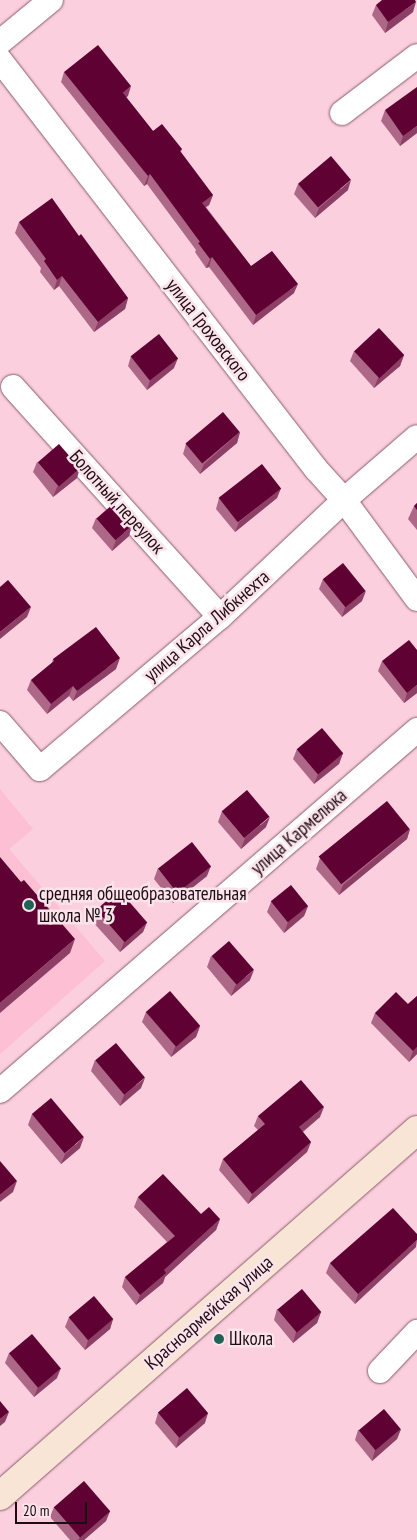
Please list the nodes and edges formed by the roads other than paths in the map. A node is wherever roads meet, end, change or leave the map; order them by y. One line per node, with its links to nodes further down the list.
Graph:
1 (51, 0): 2 (street)
2 (0, 42)
3 (417, 56): 5 (street)
4 (0, 60): 8 (street, улица Гроховского)
5 (342, 113)
6 (13, 387): 10 (street, Болотный переулок)
7 (417, 437): 8 (street, улица Карла Либкнехта)
8 (344, 500): 9 (street, улица Гроховского); 10 (street, улица Карла Либкнехта)
9 (417, 599)
10 (220, 618): 11 (street, улица Карла Либкнехта)
11 (0, 723)
12 (417, 730): 13 (street, улица Кармелюка)
13 (0, 1091)
14 (417, 1130): 17 (main road, Красноармейская улица)
15 (417, 1332): 16 (street)
16 (380, 1371)
17 (0, 1496)

